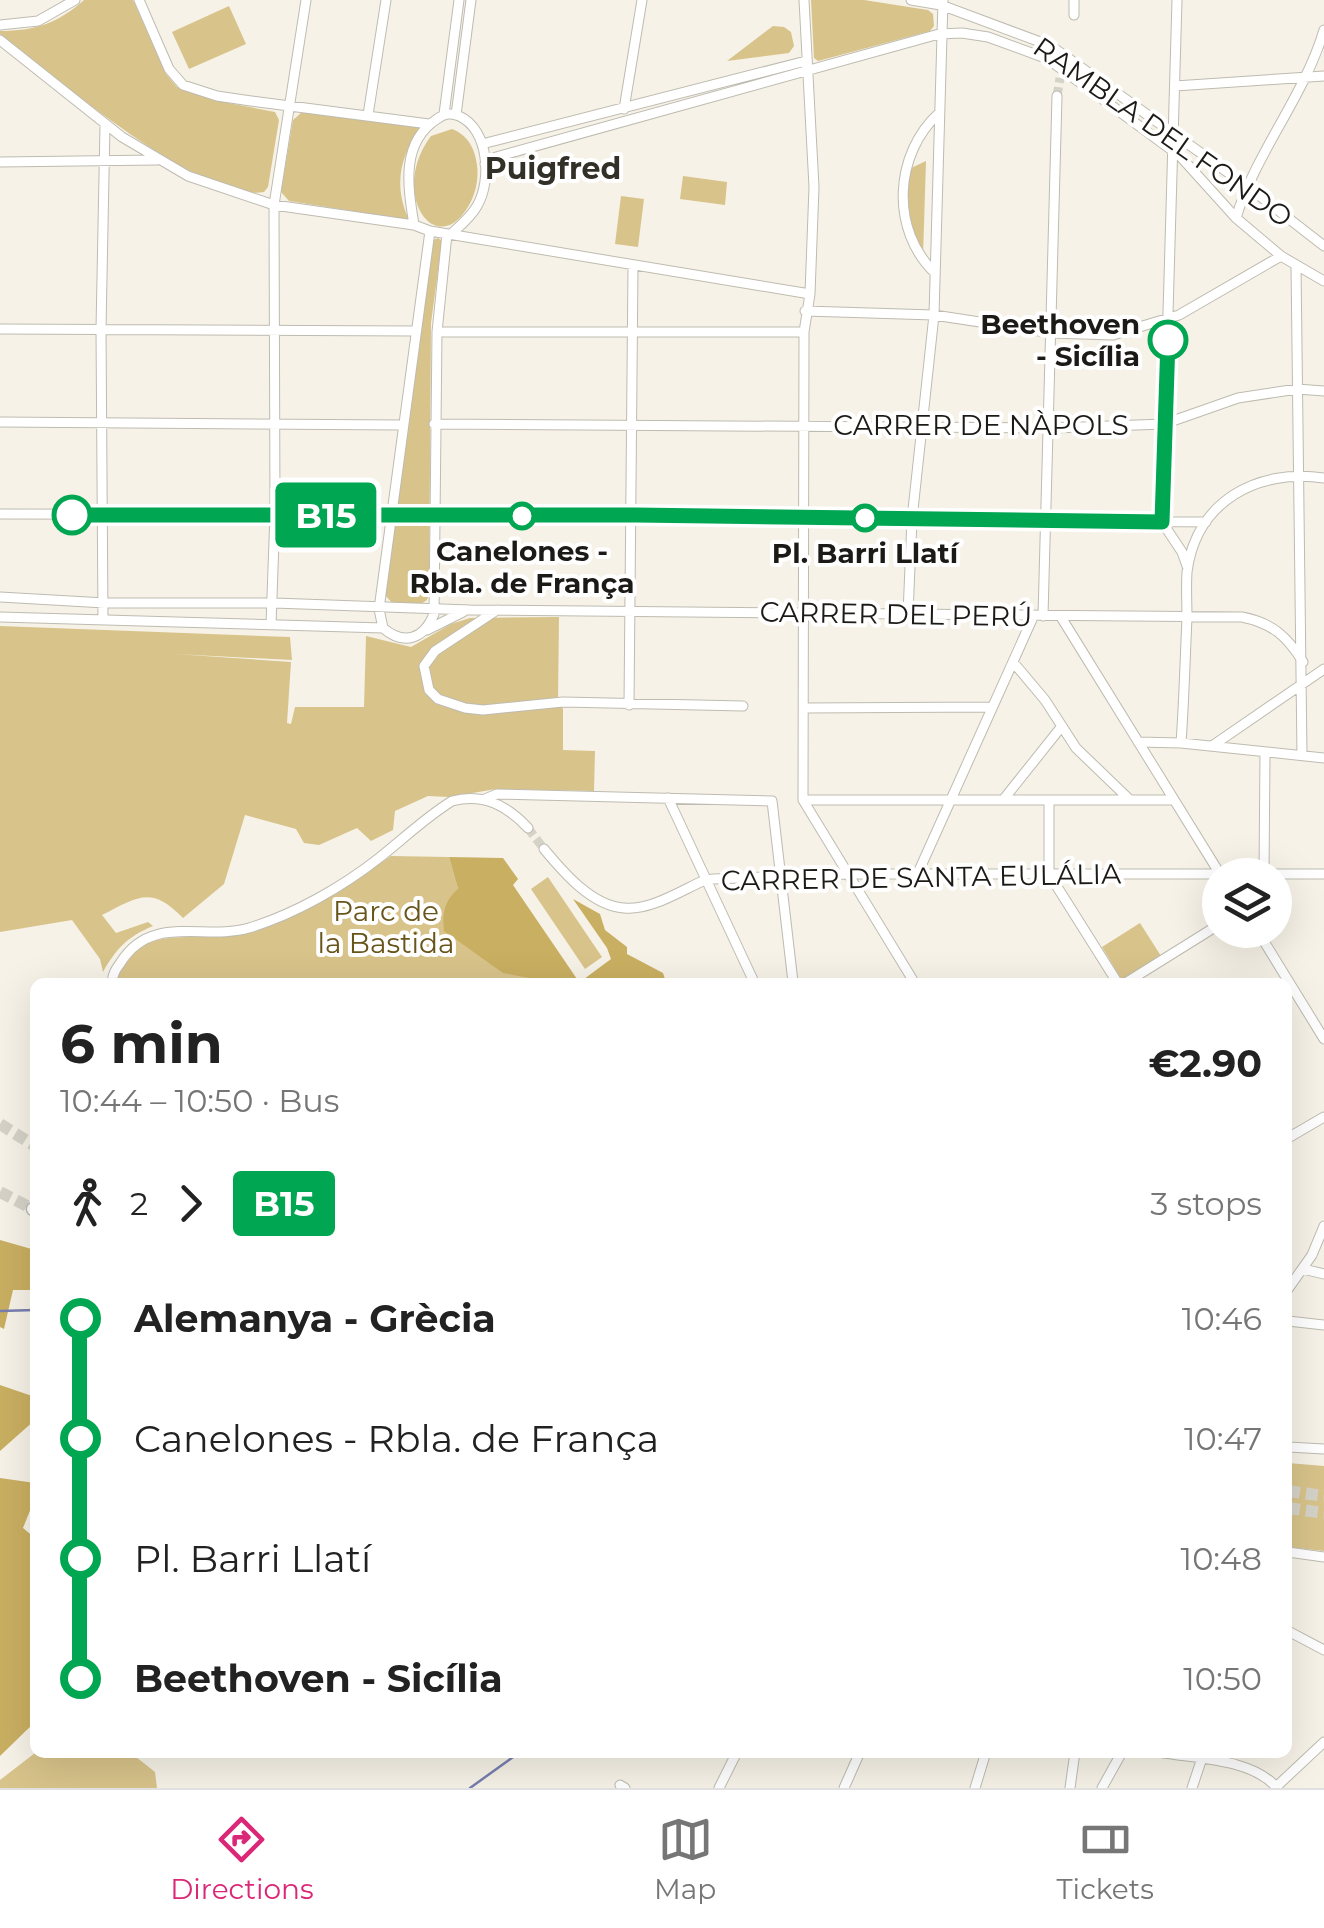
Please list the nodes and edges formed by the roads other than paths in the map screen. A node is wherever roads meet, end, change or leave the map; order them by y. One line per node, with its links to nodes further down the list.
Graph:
1 (75, 0): 14 (street)
2 (139, 0): 25 (street)
3 (306, 0): 25 (street)
4 (386, 0): 29 (street)
5 (459, 0): 28 (street)
6 (470, 0): 30 (street)
7 (642, 0): 26 (street)
8 (804, 0): 19 (street)
9 (911, 0): 12 (street, RAMBLA DEL FONDO)
10 (1074, 0): 13 (street)
11 (1177, 0): 23 (street)
12 (942, 3): 16 (street); 18 (street, RAMBLA DEL FONDO)
13 (1074, 15)
14 (0, 25)
15 (1324, 30): 21 (street)
16 (939, 34): 19 (street); 20 (street, RAMBLA DEL FONDO); 27 (street)
17 (0, 40): 31 (street)
18 (1067, 58): 20 (street); 33 (street, RAMBLA DEL FONDO)
19 (807, 66): 26 (street); 39 (street); 52 (street)
20 (1061, 73): 35 (street, RAMBLA DEL FONDO)
21 (1308, 75): 22 (street); 23 (street); 40 (street)
22 (1324, 76)
23 (1175, 86): 33 (street)
24 (1057, 96): 63 (street)
25 (289, 104): 29 (street); 41 (street)
26 (624, 109): 34 (street)
27 (939, 113): 50 (street); 50 (street)
28 (444, 114): 30 (street); 32 (street)
29 (368, 115): 32 (street)
30 (456, 115): 34 (street)
31 (105, 124): 36 (street); 38 (street)
32 (429, 124): 43 (street)
33 (1174, 136): 35 (street); 40 (street, RAMBLA DEL FONDO)
34 (482, 144): 39 (street)
35 (1172, 151): 42 (street, RAMBLA DEL FONDO); 55 (street)
36 (158, 160): 38 (street); 41 (street)
37 (0, 162): 38 (street)
38 (104, 162): 57 (street)
39 (485, 164): 45 (street)
40 (1247, 186): 42 (street); 46 (street, RAMBLA DEL FONDO)
41 (274, 206): 43 (street); 58 (street)
42 (1236, 218): 47 (street, RAMBLA DEL FONDO)
43 (414, 225): 44 (street)
44 (430, 231): 45 (street); 59 (street)
45 (449, 234): 48 (street); 60 (street)
46 (1323, 241)
47 (1281, 256): 49 (street, RAMBLA DEL FONDO); 55 (street)
48 (633, 266): 52 (street); 61 (street)
49 (1296, 266): 51 (street, RAMBLA DEL FONDO); 64 (street)
50 (935, 273): 54 (street)
51 (1324, 281)
52 (810, 294): 53 (street)
53 (805, 312): 54 (street); 62 (street)
54 (934, 316): 63 (street); 74 (street)
55 (1168, 320): 63 (street); 71 (street)
56 (0, 328): 57 (street)
57 (100, 329): 58 (street); 67 (street)
58 (275, 330): 59 (street); 68 (street)
59 (416, 332): 72 (street)
60 (437, 332): 61 (street); 70 (street)
61 (632, 332): 62 (street); 69 (street)
62 (804, 332): 73 (street)
63 (1052, 333): 75 (street)
64 (1297, 389): 65 (street, CARRER DE NÀPOLS); 71 (street, CARRER DE NÀPOLS); 76 (street)
65 (1324, 391)
66 (0, 422): 67 (street)
67 (102, 423): 68 (street); 80 (street)
68 (275, 423): 72 (street); 78 (street)
69 (633, 423): 70 (street, CARRER DE NÀPOLS); 73 (street, CARRER DE NÀPOLS); 81 (street)
70 (434, 424): 83 (street)
71 (1164, 424): 75 (street, CARRER DE NÀPOLS); 87 (street)
72 (403, 425): 82 (street)
73 (804, 425): 74 (street, CARRER DE NÀPOLS); 84 (street)
74 (920, 426): 75 (street, CARRER DE NÀPOLS); 85 (street)
75 (1049, 428): 86 (street)
76 (1299, 475): 77 (street); 88 (street); 109 (street)
77 (1324, 478)
78 (275, 513): 80 (street); 82 (street); 92 (street)
79 (0, 514): 80 (street)
80 (102, 515): 91 (street)
81 (630, 515): 83 (street); 84 (street); 97 (street)
82 (391, 517): 83 (street); 93 (street)
83 (434, 517): 94 (street)
84 (803, 517): 85 (street); 98 (street)
85 (912, 519): 86 (street); 99 (street)
86 (1047, 521): 87 (street); 100 (street)
87 (1162, 522): 88 (street); 89 (street)
88 (1206, 522): 89 (street)
89 (1188, 569): 101 (street)
90 (0, 597): 91 (street, CARRER DEL PERÚ)
91 (104, 603): 92 (street, CARRER DEL PERÚ); 104 (street)
92 (274, 603): 93 (street, CARRER DEL PERÚ); 105 (street)
93 (379, 609): 94 (street, CARRER DEL PERÚ); 106 (street)
94 (434, 609): 95 (street, CARRER DEL PERÚ); 107 (street)
95 (470, 610): 96 (street, CARRER DEL PERÚ); 107 (street, CARRER DEL PERÚ)
96 (497, 610): 97 (street, CARRER DEL PERÚ); 112 (street)
97 (629, 610): 98 (street, CARRER DEL PERÚ); 112 (street)
98 (803, 612): 99 (street, CARRER DEL PERÚ); 114 (street)
99 (908, 614): 100 (street, CARRER DEL PERÚ)
100 (1038, 615): 103 (street, CARRER DEL PERÚ); 108 (street)
101 (1187, 616): 103 (street, CARRER DEL PERÚ); 109 (street, CARRER DEL PERÚ); 118 (street)
102 (0, 617): 104 (street)
103 (1062, 617): 117 (street)
104 (104, 620): 105 (street)
105 (272, 624): 106 (street)
106 (383, 628): 107 (street)
107 (426, 631)
108 (1014, 662): 115 (street); 116 (street)
109 (1303, 662): 111 (street)
110 (1324, 669): 111 (street)
111 (1302, 683): 119 (street); 121 (street)
112 (630, 705): 113 (street)
113 (743, 706)
114 (804, 708): 115 (street); 125 (street)
115 (991, 708): 126 (street)
116 (1062, 726): 127 (street); 130 (street)
117 (1138, 742): 118 (street); 129 (street)
118 (1180, 743): 119 (street)
119 (1212, 746): 120 (street)
120 (1265, 752): 121 (street); 134 (street)
121 (1302, 755): 122 (street)
122 (1324, 758)
123 (668, 798): 124 (street); 141 (street); 142 (street)
124 (484, 799): 131 (street); 145 (street)
125 (803, 800): 126 (street); 135 (street)
126 (950, 800): 127 (street); 136 (street)
127 (1003, 800): 128 (street)
128 (1049, 800): 130 (street); 137 (street)
129 (1174, 800): 130 (street); 133 (street)
130 (1131, 801)
131 (528, 828)
132 (544, 849): 142 (street, CARRER DE SANTA EULÁLIA)
133 (1211, 858)
134 (1264, 858)
135 (847, 874): 136 (street, CARRER DE SANTA EULÁLIA); 141 (street, CARRER DE SANTA EULÁLIA); 148 (street)
136 (917, 874): 137 (street, CARRER DE SANTA EULÁLIA)
137 (1049, 874): 138 (street, CARRER DE SANTA EULÁLIA); 149 (street)
138 (1202, 874)
139 (1292, 874): 140 (street, CARRER DE SANTA EULÁLIA)
140 (1324, 874)
141 (781, 876): 142 (street, CARRER DE SANTA EULÁLIA); 147 (street)
142 (705, 880): 146 (street)
143 (1202, 935): 150 (street)
144 (1268, 948): 151 (street)
145 (112, 978)
146 (752, 978)
147 (793, 978)
148 (912, 978)
149 (1114, 978)
150 (1133, 978)
151 (1287, 978)
152 (1292, 986): 153 (street)
153 (1324, 1038)
154 (1324, 1118): 155 (street)
155 (1292, 1136)
156 (1324, 1226): 157 (street)
157 (1303, 1269): 158 (street); 159 (street)
158 (1324, 1274)
159 (1292, 1278)
160 (1292, 1321): 161 (street)
161 (1324, 1325)
162 (1292, 1447): 163 (street)
163 (1324, 1449)
164 (1292, 1553): 165 (street)
165 (1324, 1557)
166 (1292, 1633): 167 (street)
167 (1324, 1650)
168 (1324, 1742): 182 (street)
169 (734, 1758): 176 (street)
170 (857, 1758): 177 (street)
171 (984, 1758): 178 (street)
172 (1074, 1758): 179 (street)
173 (1119, 1758): 180 (street)
174 (1201, 1758): 181 (street)
175 (1210, 1758): 182 (street)
176 (719, 1788)
177 (844, 1788)
178 (975, 1788)
179 (1070, 1788)
180 (1102, 1788)
181 (1192, 1788)
182 (1277, 1788)

